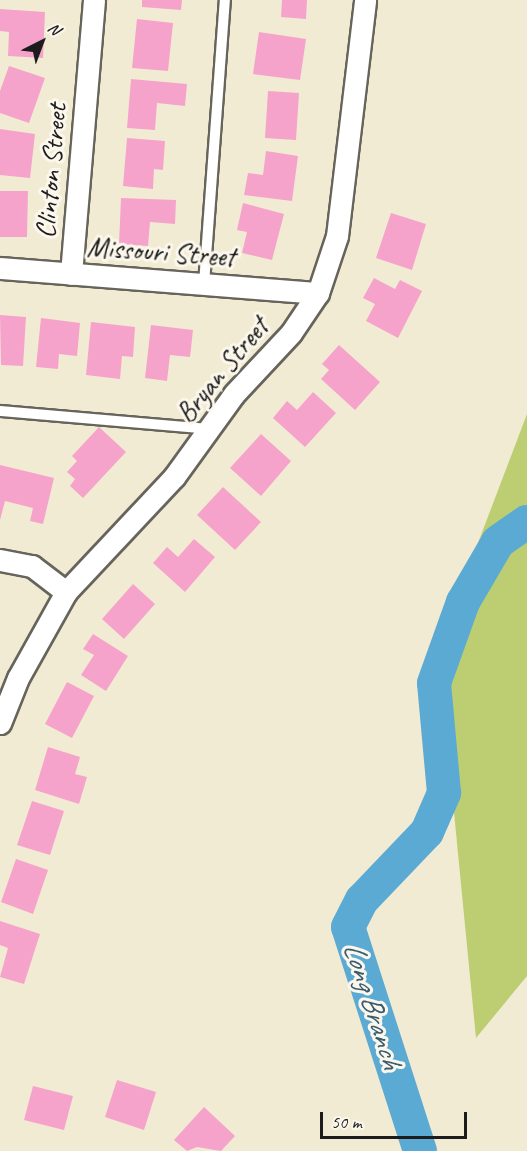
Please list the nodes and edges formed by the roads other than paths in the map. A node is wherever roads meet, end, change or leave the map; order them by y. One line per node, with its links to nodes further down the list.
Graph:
1 (94, 0): 5 (street, Clinton Street)
2 (225, 0): 6 (lane)
3 (365, 0): 7 (street, Bryan Street)
4 (0, 268): 5 (street, Missouri Street)
5 (71, 274): 6 (street, Missouri Street)
6 (204, 284): 7 (street, Missouri Street)
7 (318, 293): 9 (street, Bryan Street)
8 (0, 411): 9 (lane)
9 (209, 429): 11 (street, Bryan Street)
10 (0, 560): 11 (street)
11 (66, 592): 12 (street, Bryan Street)
12 (0, 723)

